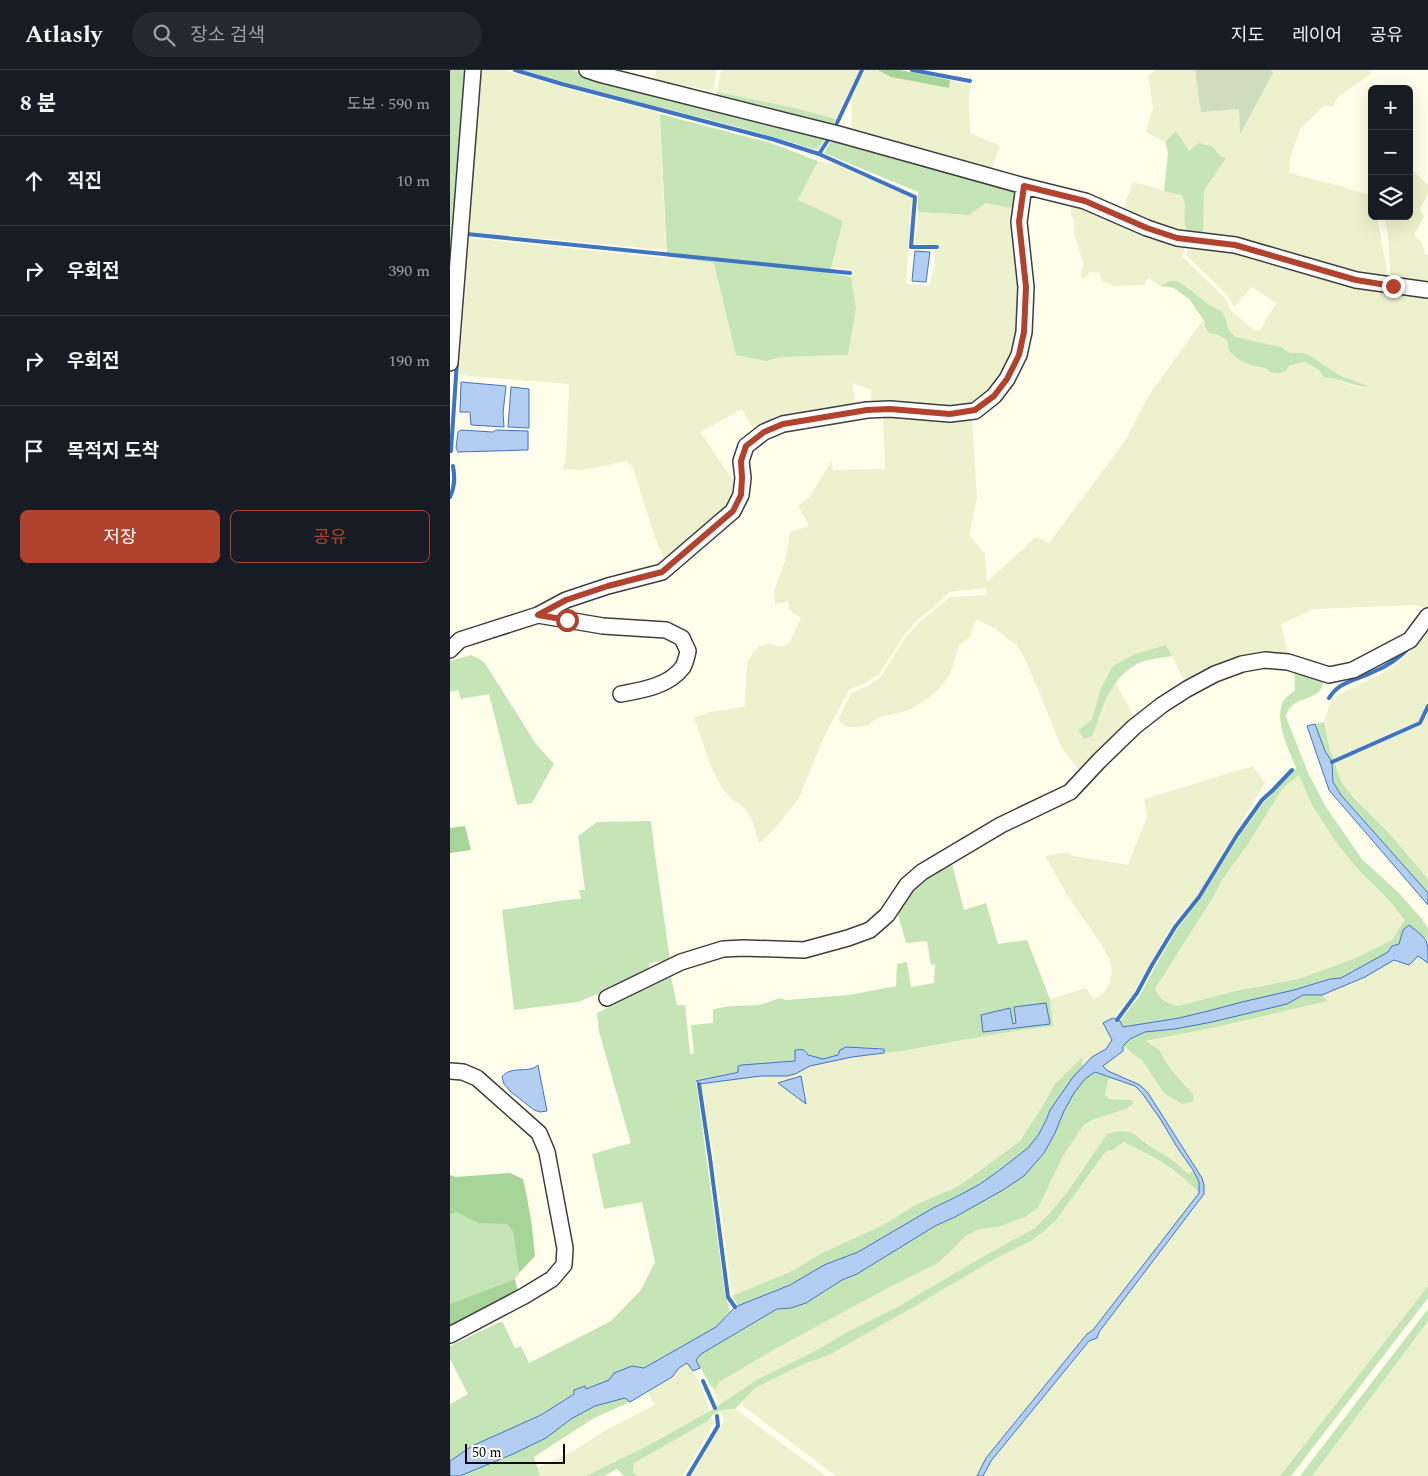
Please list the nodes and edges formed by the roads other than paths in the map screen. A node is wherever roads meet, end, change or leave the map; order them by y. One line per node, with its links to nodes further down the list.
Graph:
1 (473, 70): 5 (street)
2 (587, 70): 3 (street)
3 (1024, 186): 4 (street); 6 (street)
4 (1428, 290)
5 (450, 363)
6 (538, 615): 8 (street); 9 (street)
7 (1428, 616): 10 (street)
8 (450, 650)
9 (621, 694)
10 (607, 998)
11 (450, 1072): 12 (street)
12 (450, 1335)

